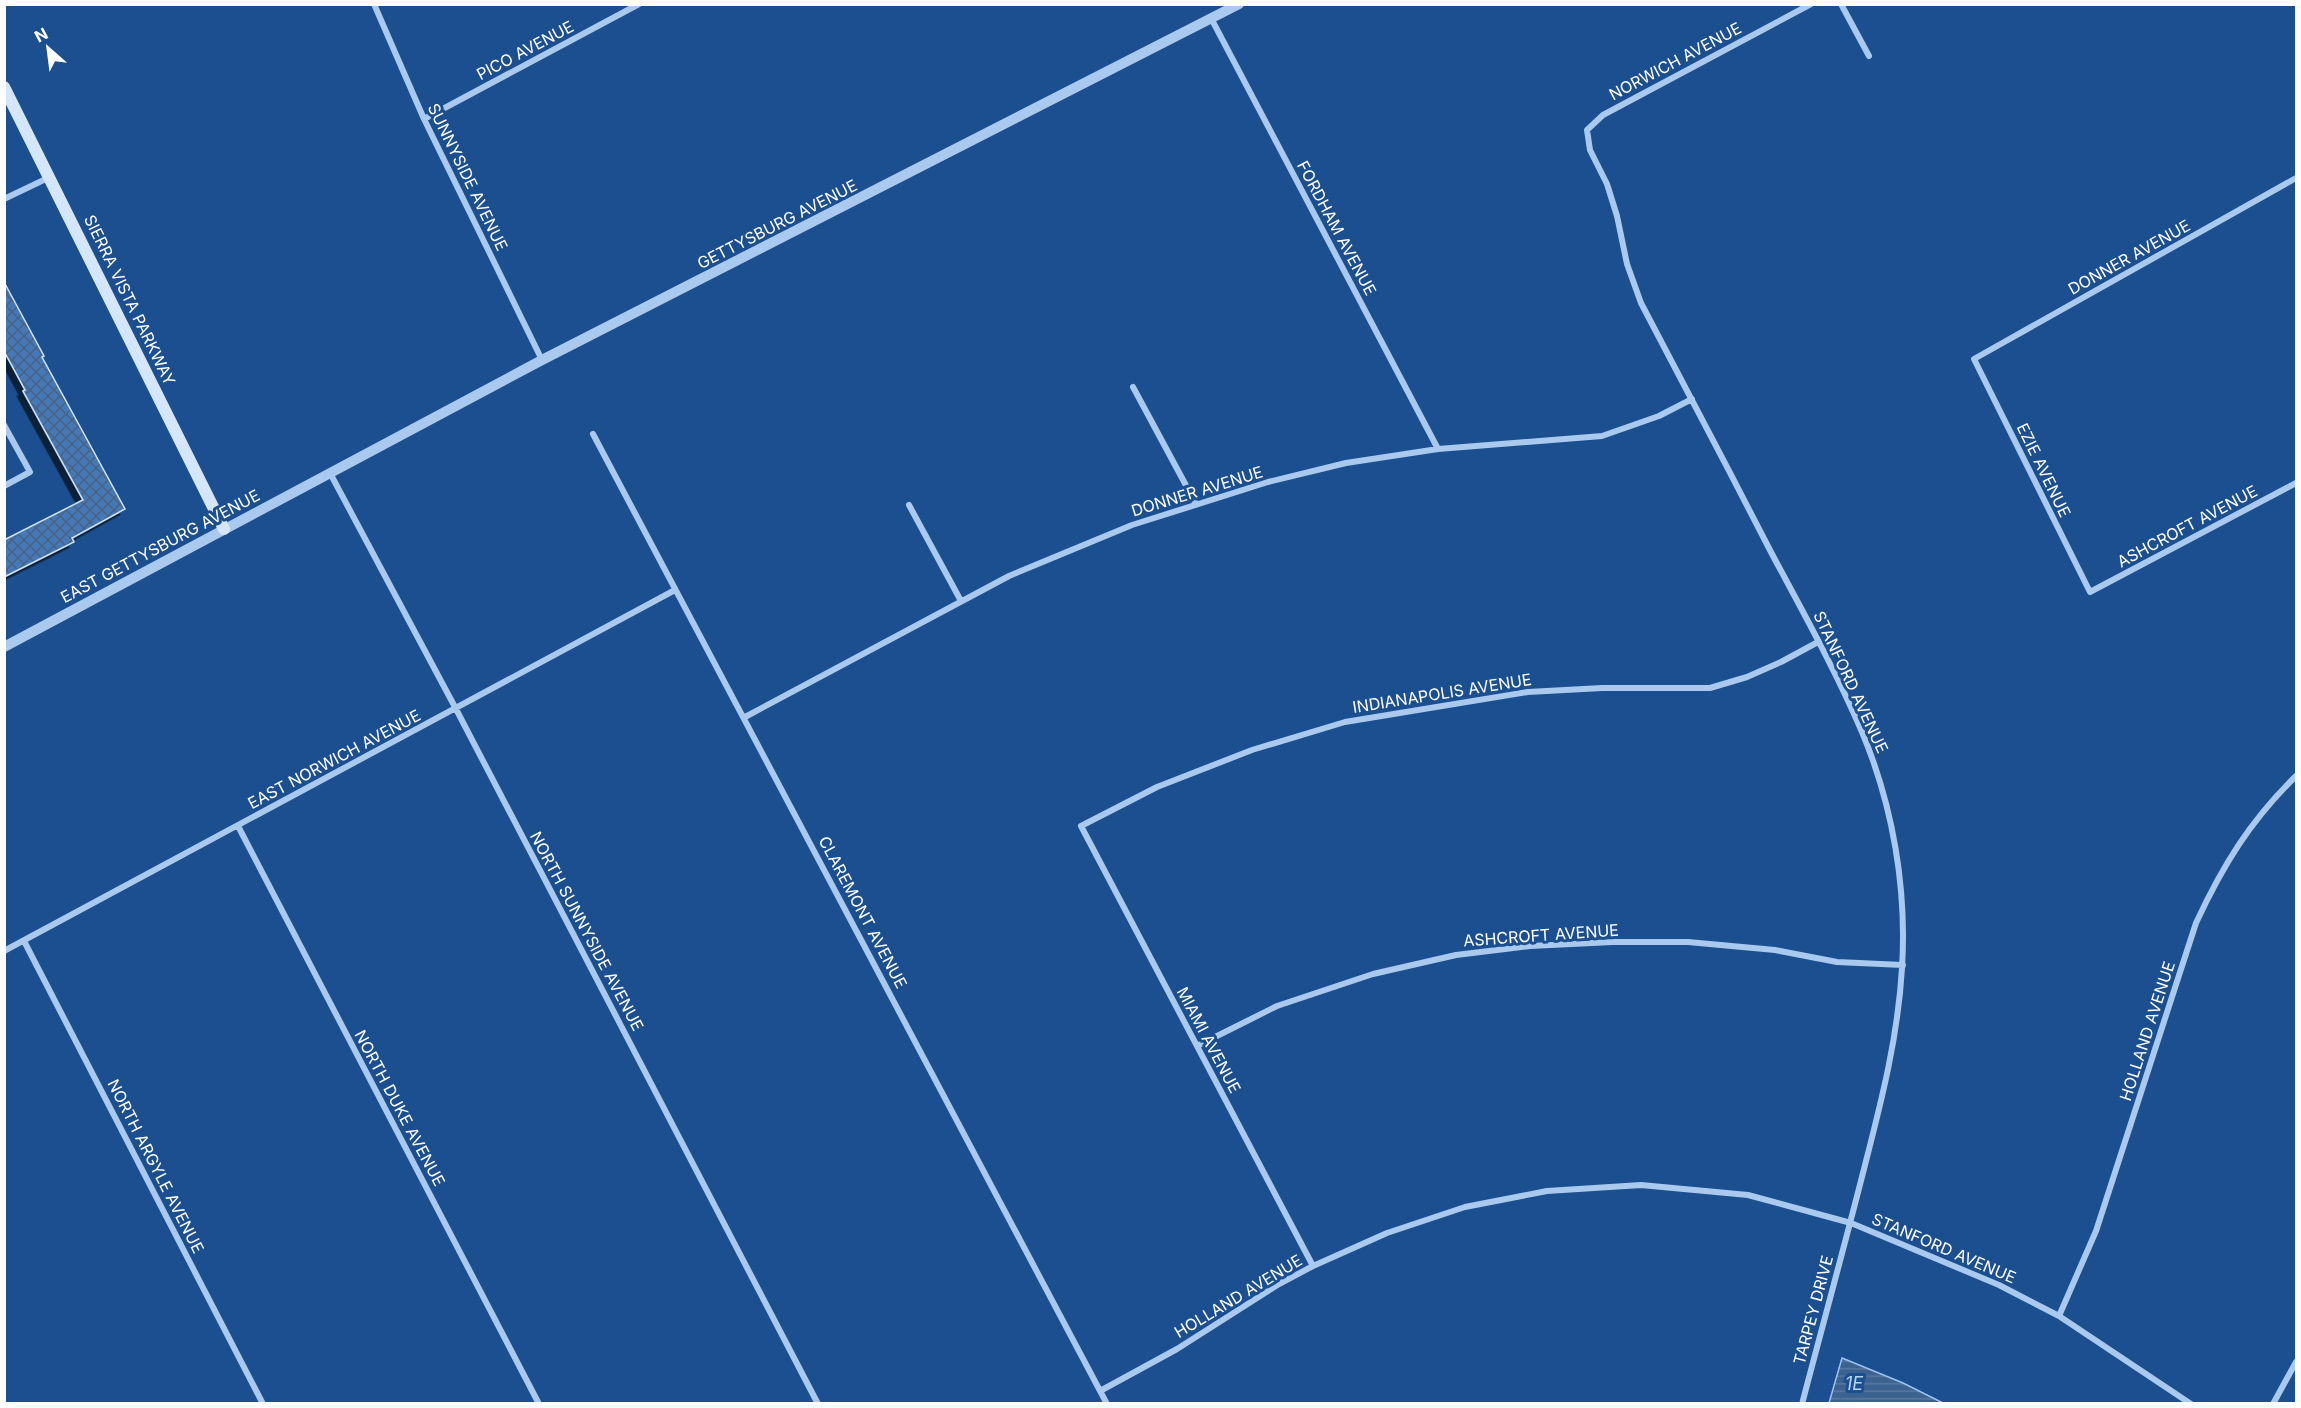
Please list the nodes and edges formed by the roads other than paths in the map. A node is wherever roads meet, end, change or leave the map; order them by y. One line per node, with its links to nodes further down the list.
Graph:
1 (374, 4): 9 (street, SUNNYSIDE AVENUE)
2 (639, 4): 9 (street, PICO AVENUE)
3 (1239, 4): 6 (street, GETTYSBURG AVENUE)
4 (1811, 4): 10 (street, NORWICH AVENUE)
5 (1841, 4): 7 (street)
6 (1212, 20): 15 (street, GETTYSBURG AVENUE); 20 (street, FORDHAM AVENUE)
7 (1869, 56)
8 (4, 87): 11 (main road, SIERRA VISTA PARKWAY)
9 (424, 119): 15 (street, SUNNYSIDE AVENUE)
10 (1587, 130): 17 (street, STANFORD AVENUE)
11 (51, 176): 13 (street); 26 (main road, SIERRA VISTA PARKWAY)
12 (2296, 178): 14 (street, DONNER AVENUE)
13 (4, 199)
14 (1974, 359): 28 (street, EZIE AVENUE)
15 (542, 360): 21 (street, GETTYSBURG AVENUE)
16 (1133, 387): 24 (street)
17 (1692, 399): 20 (street, DONNER AVENUE); 30 (street, STANFORD AVENUE)
18 (4, 425): 23 (street)
19 (593, 434): 27 (street, CLAREMONT AVENUE)
20 (1438, 449): 24 (street, DONNER AVENUE)
21 (330, 473): 26 (street, EAST GETTYSBURG AVENUE); 32 (street, NORTH SUNNYSIDE AVENUE)
22 (2296, 483): 28 (street, ASHCROFT AVENUE)
23 (4, 486)
24 (1196, 504): 29 (street, DONNER AVENUE)
25 (909, 505): 29 (street)
26 (224, 529): 31 (street, EAST GETTYSBURG AVENUE)
27 (675, 590): 32 (street, EAST NORWICH AVENUE); 33 (street, CLAREMONT AVENUE)
28 (2090, 592)
29 (962, 601): 33 (street, DONNER AVENUE)
30 (1818, 642): 36 (street, INDIANAPOLIS AVENUE); 39 (street, STANFORD AVENUE)
31 (4, 647)
32 (456, 709): 35 (street, EAST NORWICH AVENUE); 48 (street, NORTH SUNNYSIDE AVENUE)
33 (745, 717): 45 (street, CLAREMONT AVENUE)
34 (2296, 776): 43 (street, HOLLAND AVENUE)
35 (238, 826): 37 (street, EAST NORWICH AVENUE); 47 (street, NORTH DUKE AVENUE)
36 (1081, 826): 40 (street, MIAMI AVENUE)
37 (24, 941): 38 (street, EAST NORWICH AVENUE); 46 (street, NORTH ARGYLE AVENUE)
38 (4, 951)
39 (1903, 965): 40 (street, ASHCROFT AVENUE); 41 (street, STANFORD AVENUE)
40 (1197, 1046): 42 (street, MIAMI AVENUE)
41 (1851, 1223): 42 (street, HOLLAND AVENUE); 43 (street, STANFORD AVENUE); 50 (street, TARPEY DRIVE)
42 (1312, 1266): 45 (street, HOLLAND AVENUE)
43 (2059, 1316): 51 (street, STANFORD AVENUE)
44 (2296, 1362): 52 (street)
45 (1100, 1391): 49 (street, CLAREMONT AVENUE)
46 (264, 1404)
47 (539, 1404)
48 (818, 1404)
49 (1107, 1404)
50 (1802, 1404)
51 (2191, 1404)
52 (2273, 1404)

